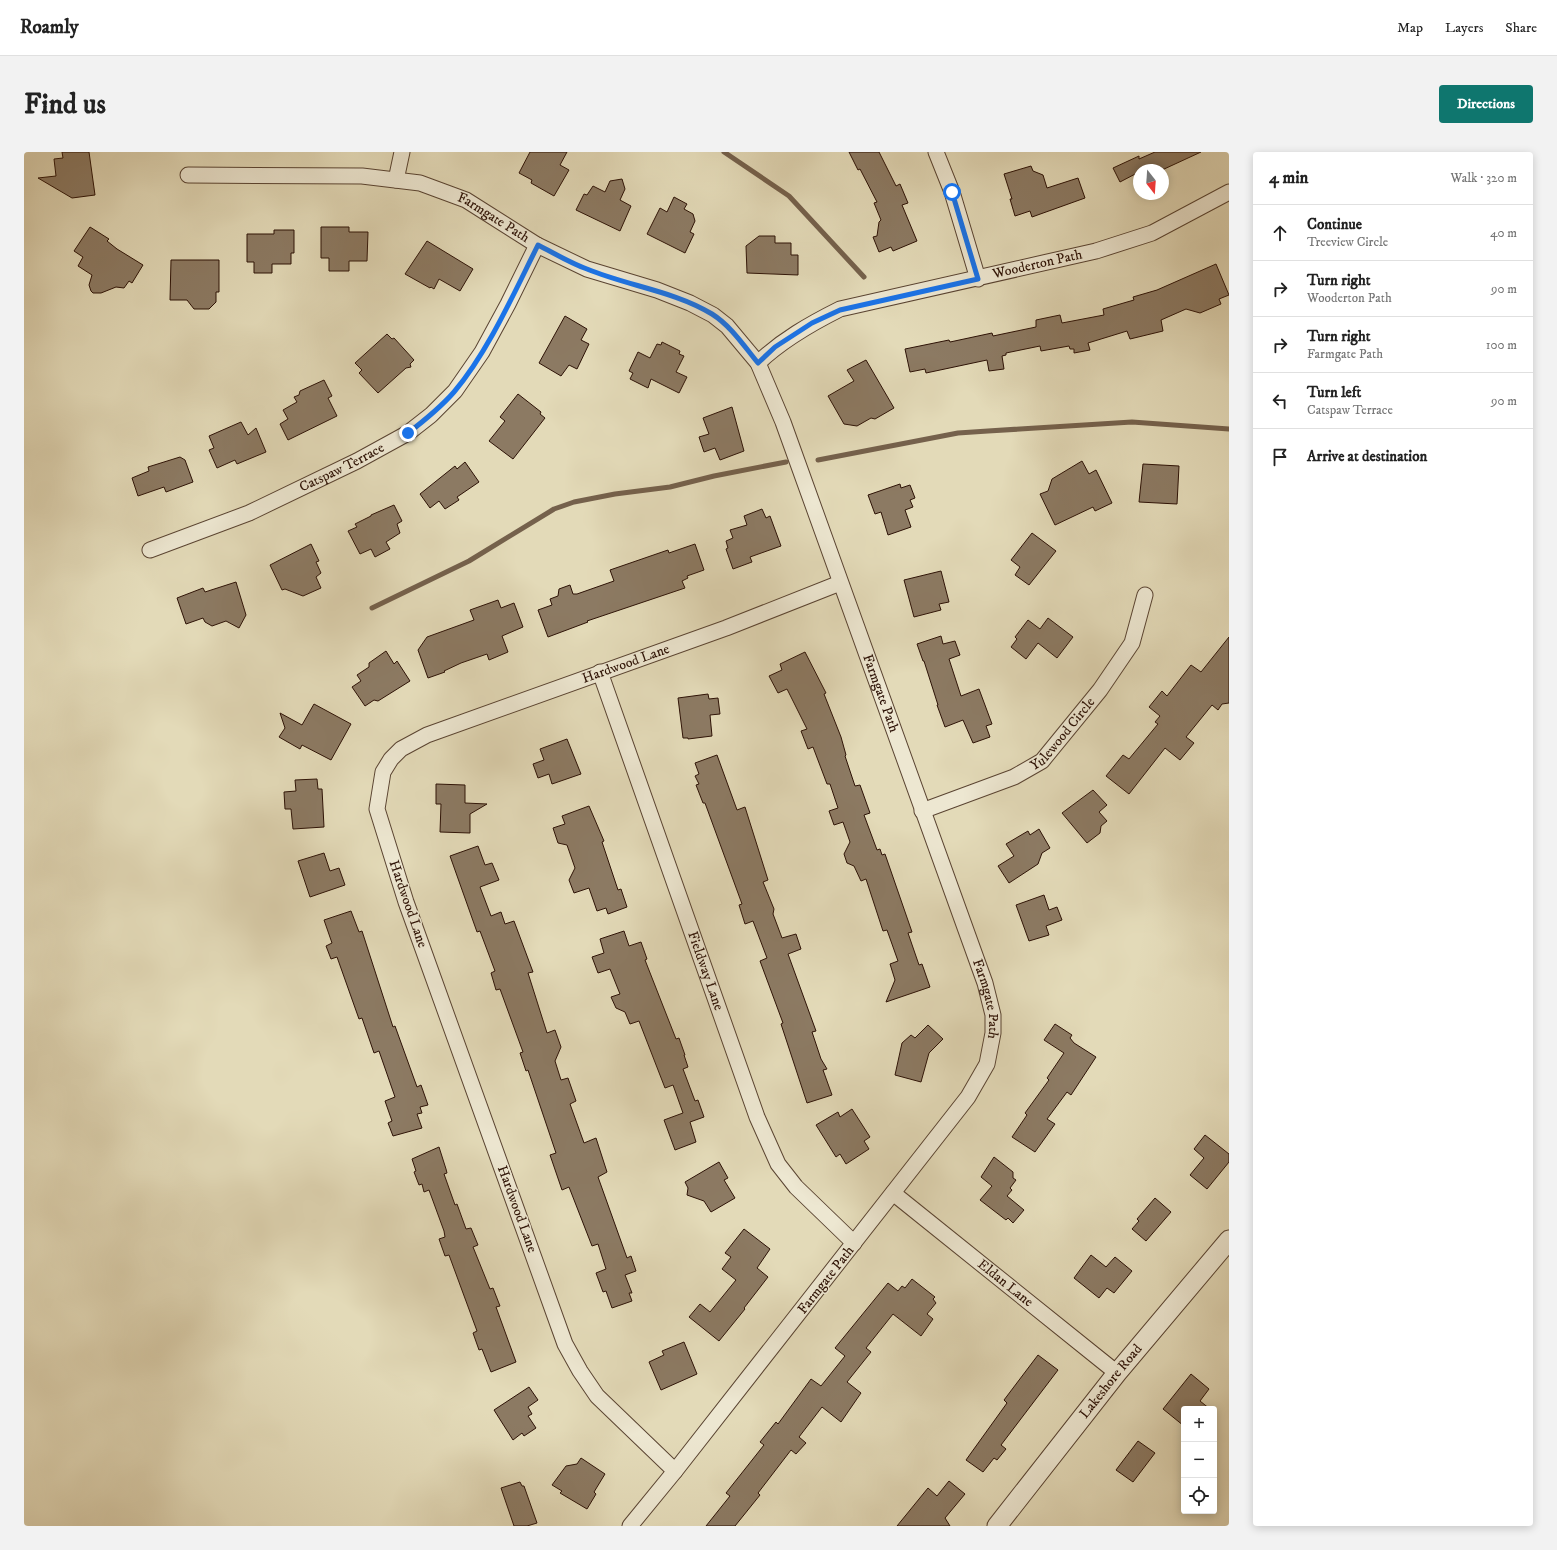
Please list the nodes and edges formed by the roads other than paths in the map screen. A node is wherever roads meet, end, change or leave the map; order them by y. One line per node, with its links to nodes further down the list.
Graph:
1 (402, 152): 4 (street)
2 (936, 152): 7 (street)
3 (188, 175): 4 (street, Farmgate Path)
4 (396, 180): 6 (street, Farmgate Path)
5 (1229, 192): 7 (street, Wooderton Path)
6 (538, 245): 8 (street, Farmgate Path); 9 (street, Catspaw Terrace)
7 (978, 279): 8 (street, Wooderton Path)
8 (758, 363): 10 (street, Farmgate Path)
9 (150, 550)
10 (840, 583): 12 (street, Hardwood Lane); 13 (street, Farmgate Path)
11 (1145, 595): 13 (street, Yulewood Circle)
12 (600, 672): 16 (street, Fieldway Lane); 18 (street, Hardwood Lane)
13 (922, 811): 14 (street, Farmgate Path)
14 (893, 1193): 16 (street, Farmgate Path); 17 (street, Eldan Lane)
15 (1229, 1240): 17 (street, Lakeshore Road)
16 (854, 1243): 18 (street, Farmgate Path)
17 (1117, 1373): 20 (street, Lakeshore Road)
18 (675, 1471): 19 (street, Farmgate Path)
19 (630, 1526)
20 (997, 1526)

